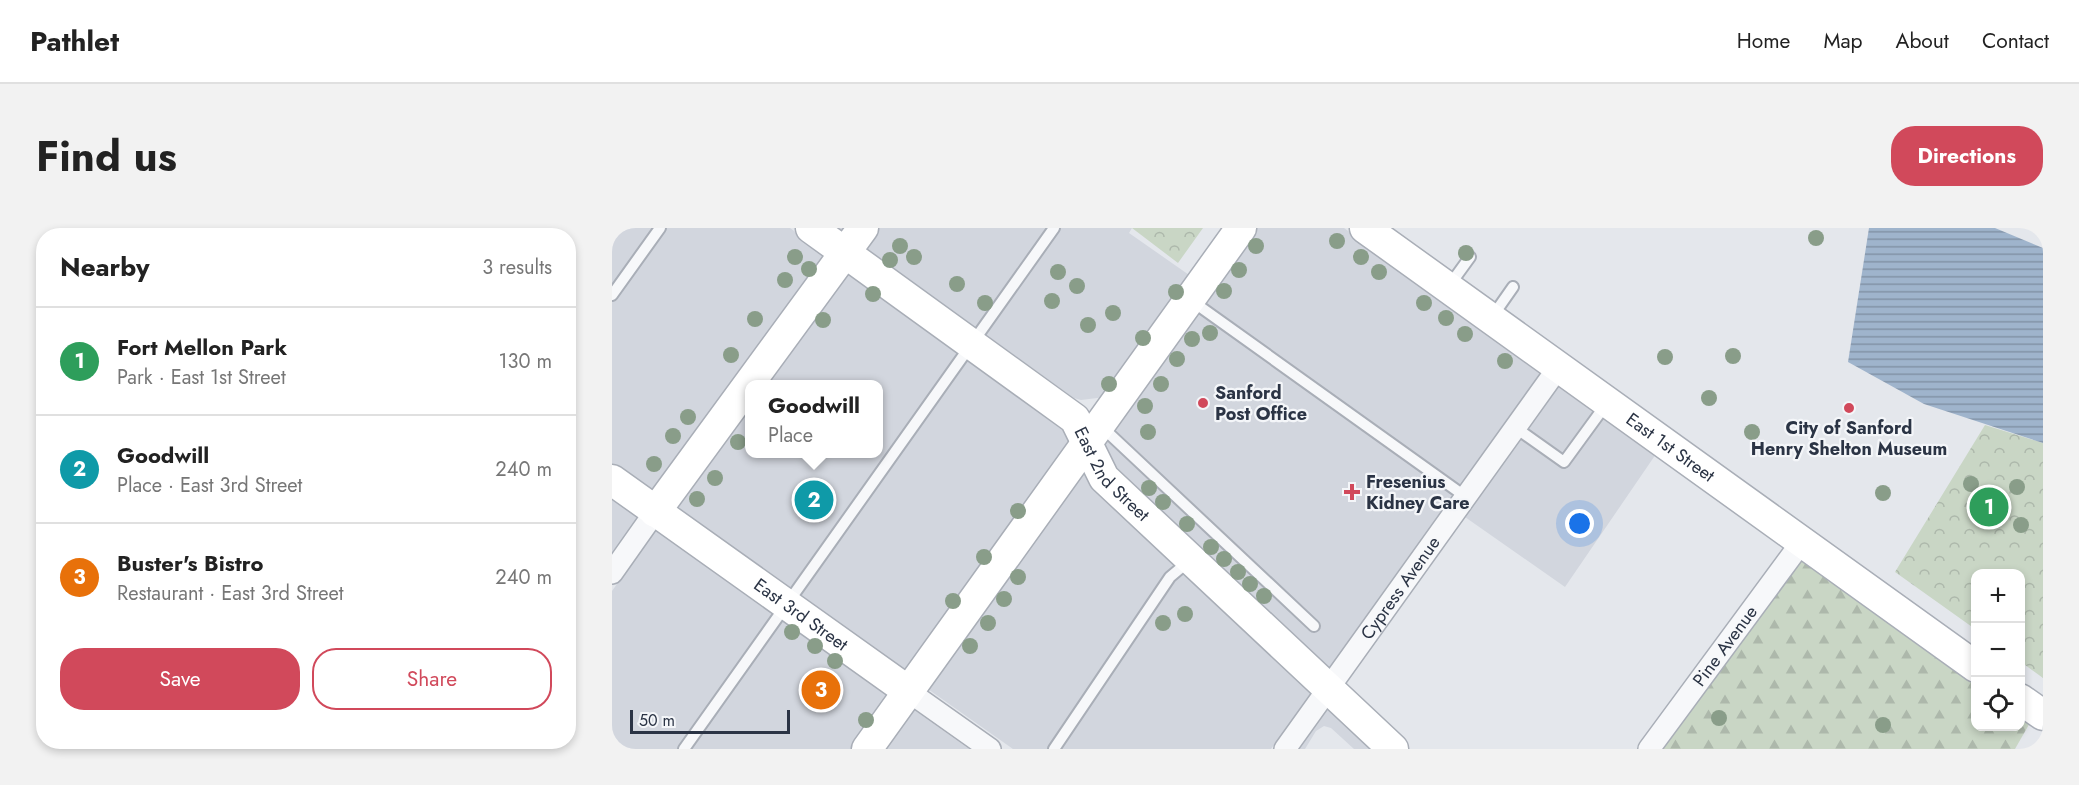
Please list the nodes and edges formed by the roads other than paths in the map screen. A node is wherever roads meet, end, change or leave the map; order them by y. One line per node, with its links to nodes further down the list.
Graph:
1 (660, 228): 11 (lane)
2 (811, 228): 7 (street, East 2nd Street)
3 (863, 228): 7 (street)
4 (1054, 228): 14 (lane)
5 (1241, 228): 12 (street)
6 (1365, 228): 10 (street, East 1st Street)
7 (845, 254): 14 (street, East 2nd Street); 16 (street)
8 (1470, 257): 10 (lane)
9 (1513, 287): 13 (lane)
10 (1448, 289): 13 (street, East 1st Street)
11 (612, 295)
12 (1189, 299): 20 (street); 22 (lane)
13 (1490, 319): 15 (street, East 1st Street)
14 (972, 345): 20 (street, East 2nd Street); 27 (lane)
15 (1558, 368): 18 (street, East 1st Street); 19 (street, Cypress Avenue)
16 (752, 380)
17 (745, 390): 23 (street)
18 (1607, 403): 19 (lane); 24 (street, East 1st Street)
19 (1516, 428): 22 (street, Cypress Avenue)
20 (1093, 433): 25 (street, East 2nd Street); 28 (lane); 31 (street)
21 (612, 480): 23 (street, East 3rd Street)
22 (1466, 497): 30 (street, Cypress Avenue)
23 (655, 512): 26 (street); 27 (street, East 3rd Street)
24 (1801, 543): 29 (street, East 1st Street); 40 (street, Pine Avenue)
25 (1191, 559): 30 (street, East 2nd Street); 37 (lane)
26 (612, 573)
27 (787, 605): 31 (street, East 3rd Street); 34 (lane)
28 (1314, 626)
29 (1971, 663)
30 (1329, 688): 38 (street, Cypress Avenue); 39 (street, East 2nd Street)
31 (908, 691): 35 (street); 36 (street, East 3rd Street)
32 (2025, 702): 33 (street)
33 (2043, 715)
34 (684, 749)
35 (867, 749)
36 (990, 749)
37 (1054, 749)
38 (1285, 749)
39 (1393, 749)
40 (1649, 749)

